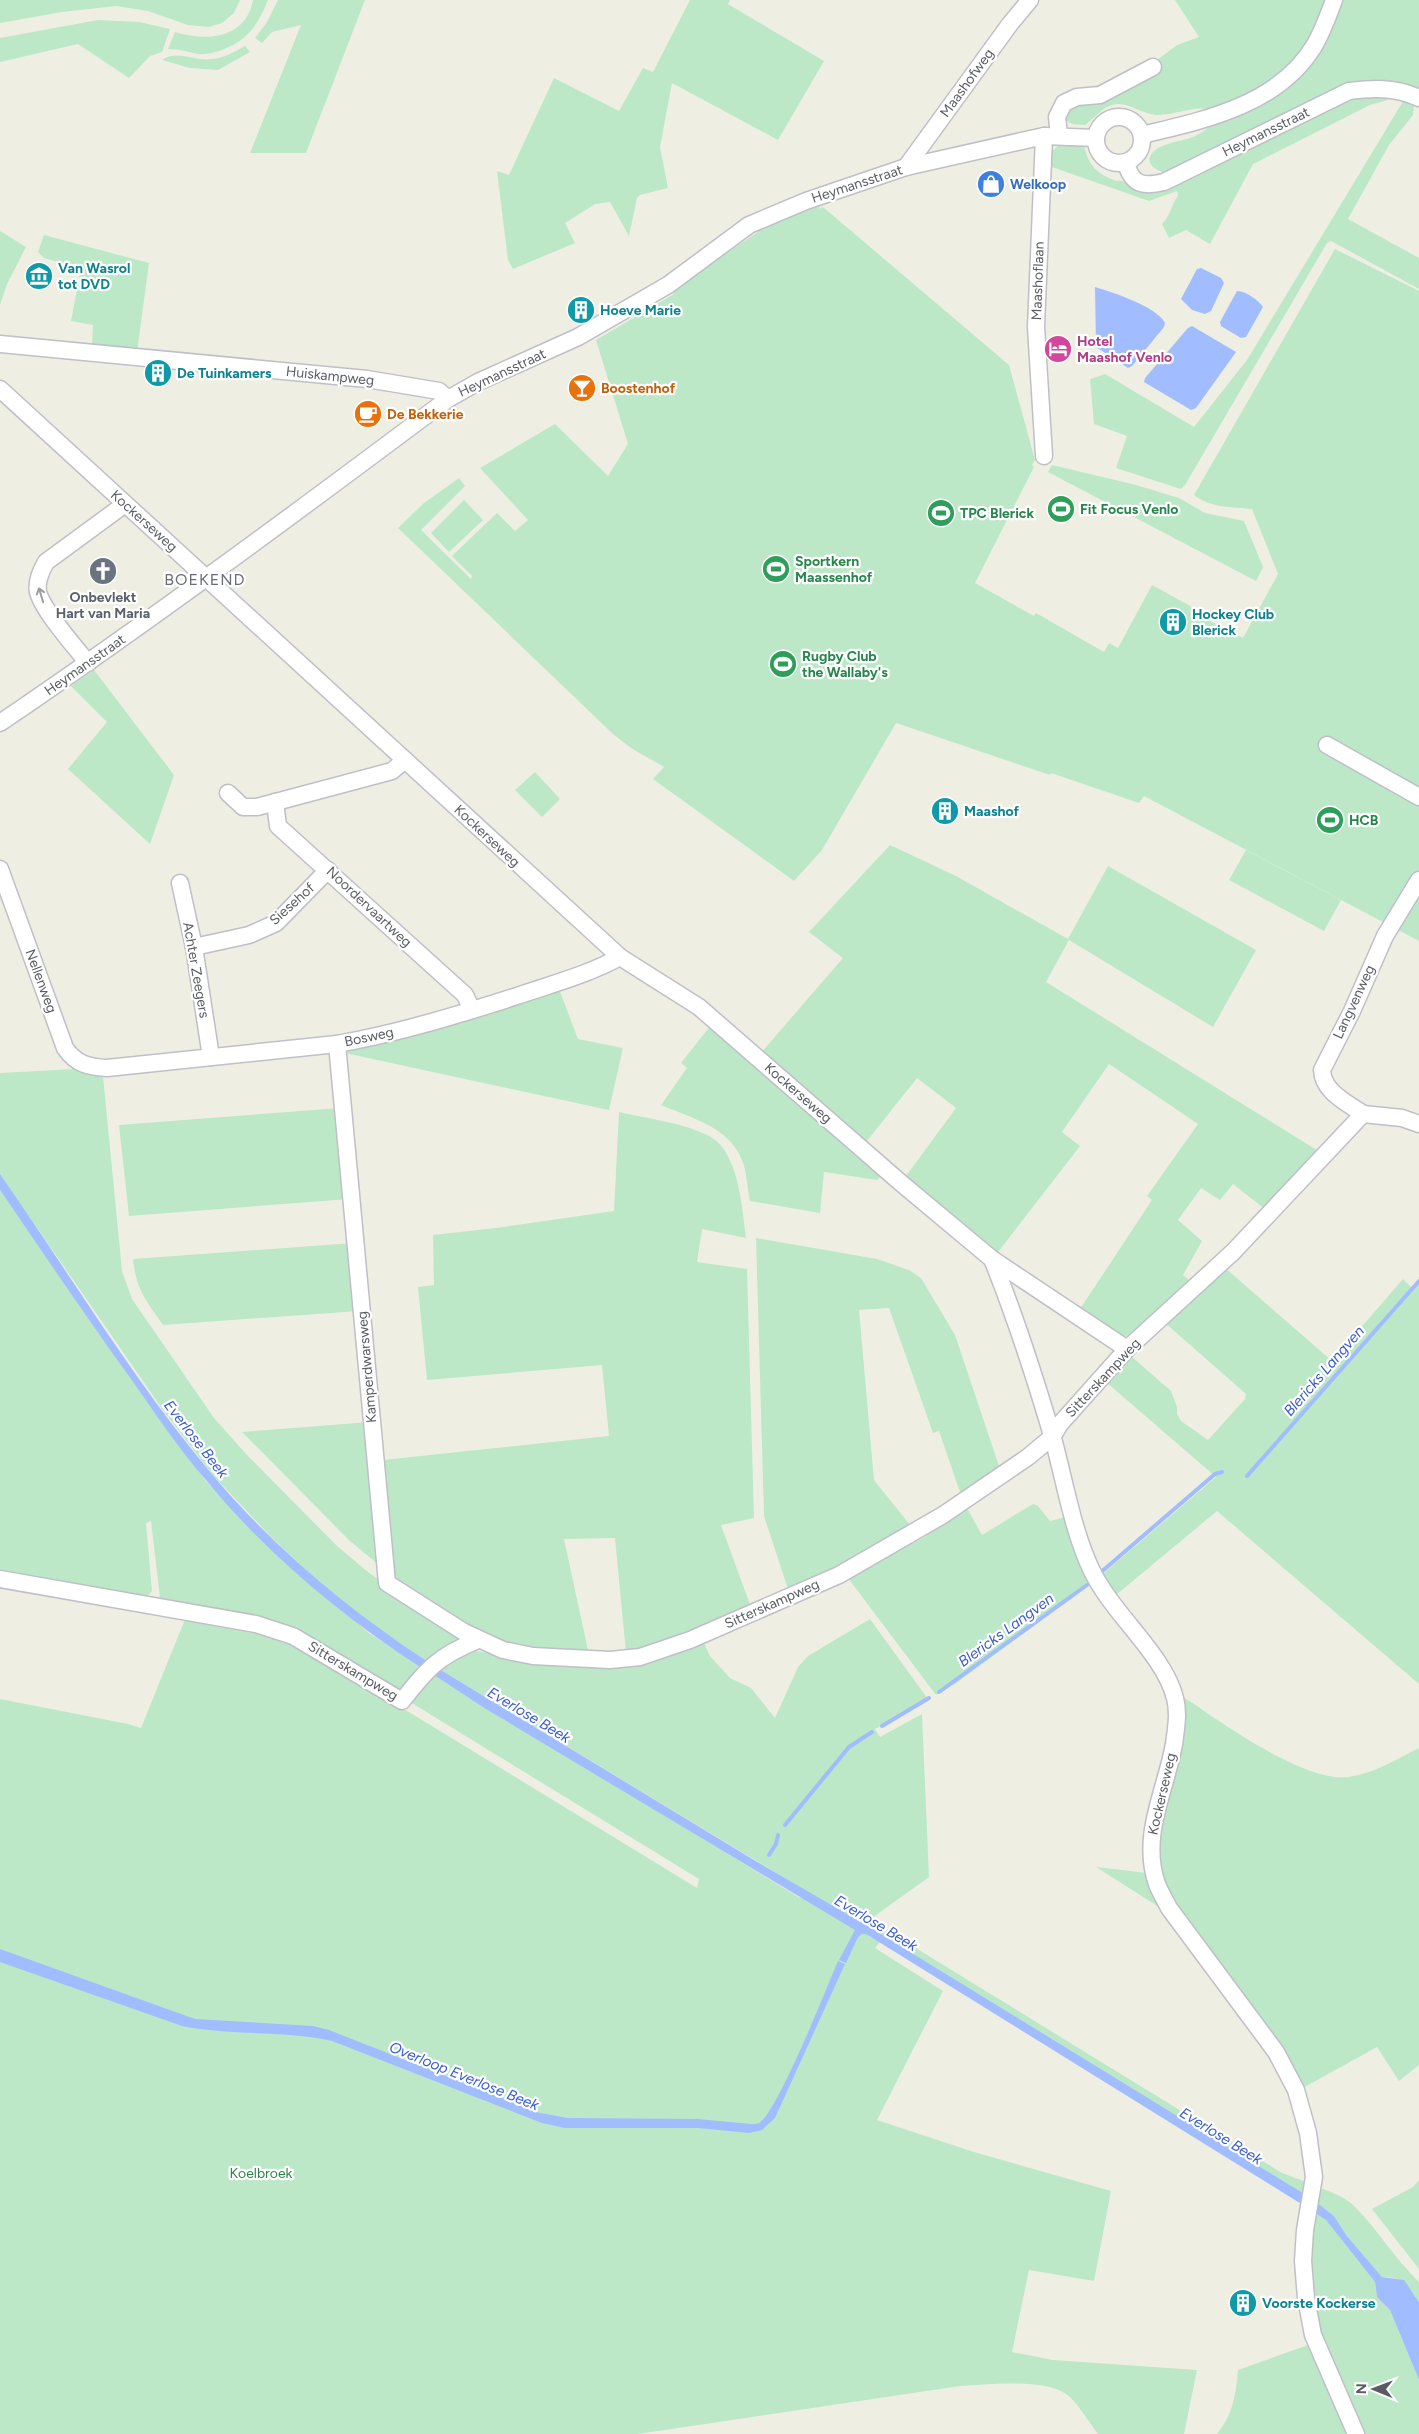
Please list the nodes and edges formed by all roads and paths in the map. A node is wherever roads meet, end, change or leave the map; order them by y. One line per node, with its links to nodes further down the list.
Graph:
1 (1030, 0): 9 (street, Maashofweg)
2 (1334, 0): 5 (street)
3 (1153, 67): 6 (street)
4 (1419, 98): 8 (street, Heymansstraat)
5 (1142, 134): 7 (street); 8 (street)
6 (1051, 136): 7 (street, Heymansstraat); 9 (street, Heymansstraat); 13 (street, Maashoflaan)
7 (1096, 138): 8 (street)
8 (1126, 163)
9 (906, 167): 12 (street, Heymansstraat)
10 (0, 344): 12 (street, Huiskampweg)
11 (0, 388): 14 (street, Kockerseweg)
12 (448, 399): 15 (street, Heymansstraat)
13 (1044, 456)
14 (125, 504): 15 (street, Kockerseweg); 16 (street, one-way to 14)
15 (207, 578): 16 (street, Heymansstraat); 19 (street, Kockerseweg)
16 (88, 663): 17 (street, Heymansstraat)
17 (0, 723)
18 (1327, 746): 21 (street)
19 (405, 760): 22 (street); 28 (street, Kockerseweg)
20 (228, 793): 22 (street)
21 (1419, 797)
22 (275, 802): 24 (street, Noordervaartweg)
23 (0, 869): 32 (street, Nellenweg)
24 (328, 870): 27 (street, Siesehof); 29 (street, Noordervaartweg)
25 (1419, 880): 33 (street, Langvenweg)
26 (180, 883): 27 (street, Achter Zeegers)
27 (194, 947): 31 (street, Achter Zeegers)
28 (620, 957): 29 (street, Bosweg); 35 (street, Kockerseweg)
29 (472, 1010): 30 (street, Bosweg)
30 (337, 1044): 31 (street, Bosweg); 39 (street, Kamperdwarsweg)
31 (211, 1057): 32 (street, Bosweg)
32 (107, 1068)
33 (1363, 1114): 34 (street); 36 (street, Sitterskampweg)
34 (1419, 1124)
35 (992, 1259): 36 (street, Kockerseweg); 37 (street, Kockerseweg)
36 (1128, 1349): 37 (street, Sitterskampweg)
37 (1052, 1437): 39 (street, Sitterskampweg); 40 (street, Kockerseweg)
38 (0, 1579): 39 (street, Sitterskampweg)
39 (478, 1640)
40 (1356, 2434)

